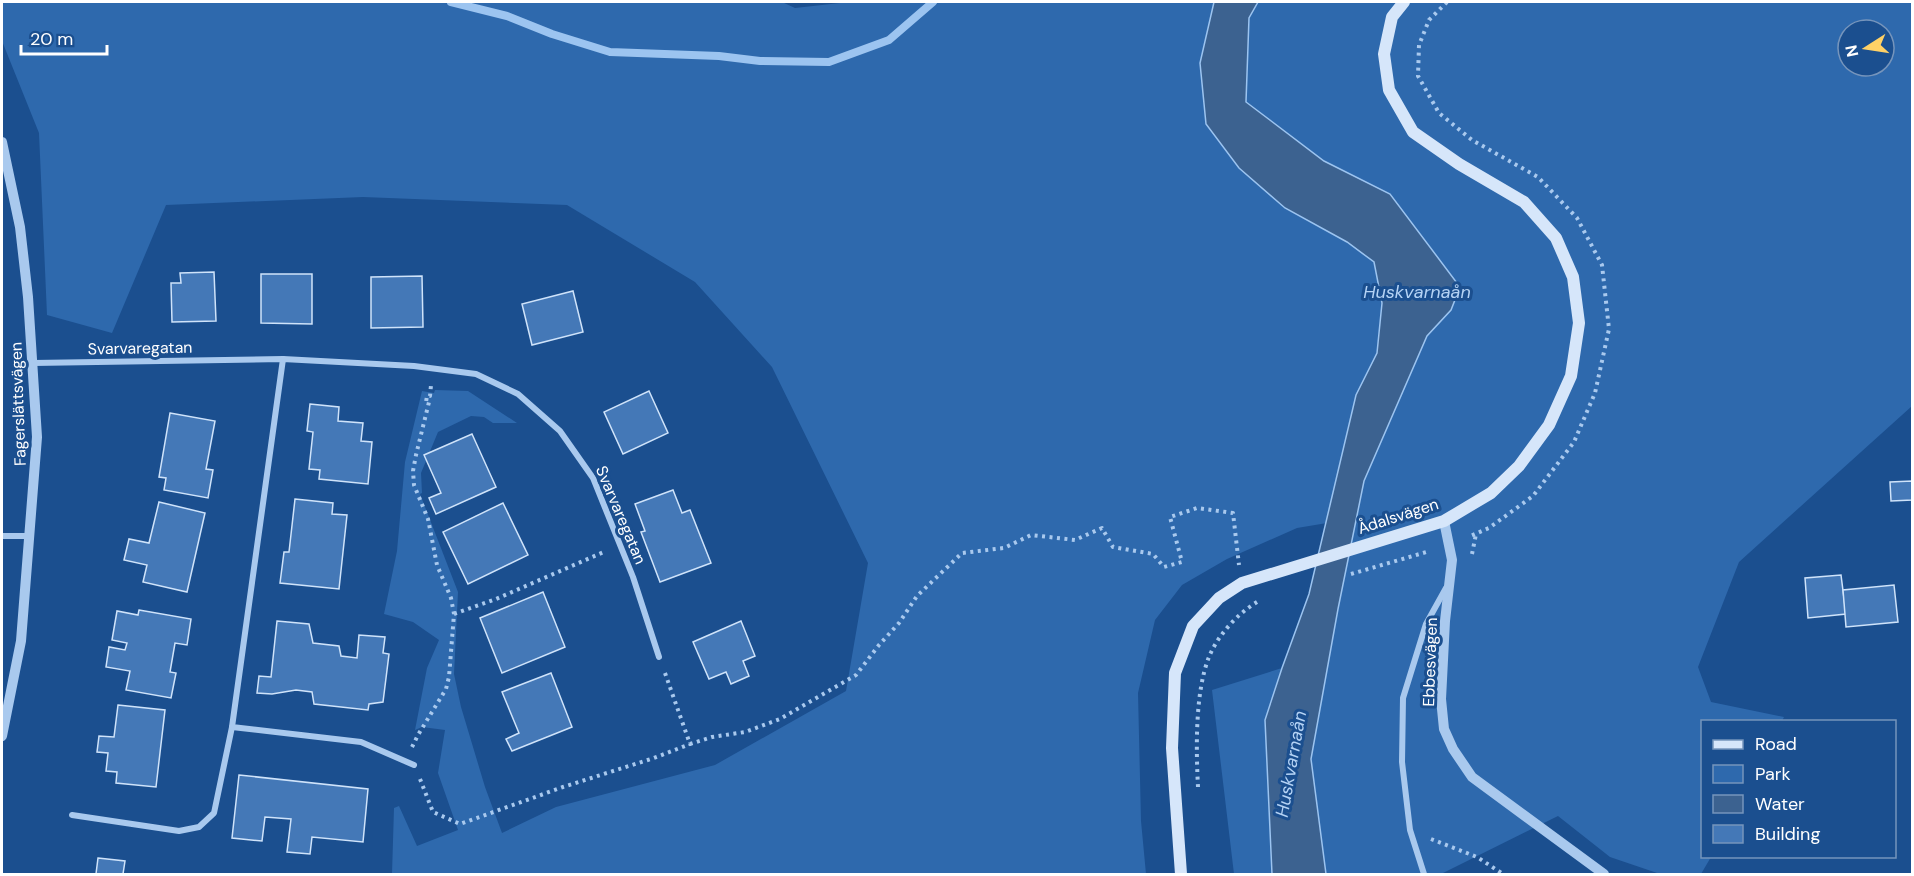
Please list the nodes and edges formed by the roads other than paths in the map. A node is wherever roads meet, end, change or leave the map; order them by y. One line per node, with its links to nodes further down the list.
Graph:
1 (1404, 2): 5 (main road, Ådalsvägen)
2 (2, 142): 4 (street, Fagerslättsvägen)
3 (283, 359): 4 (street, Svarvaregatan); 9 (street, Svarvaregatan); 10 (street)
4 (33, 363): 7 (street, Fagerslättsvägen)
5 (1444, 521): 8 (street, Ebbesvägen); 14 (main road, Ådalsvägen)
6 (2, 536): 7 (street)
7 (30, 536): 11 (street, Fagerslättsvägen)
8 (1451, 579): 15 (street); 16 (street, Ebbesvägen)
9 (659, 657)
10 (232, 728): 12 (street); 13 (street)
11 (2, 736)
12 (414, 765)
13 (72, 815)
14 (1181, 874)
15 (1424, 874)
16 (1604, 874)

